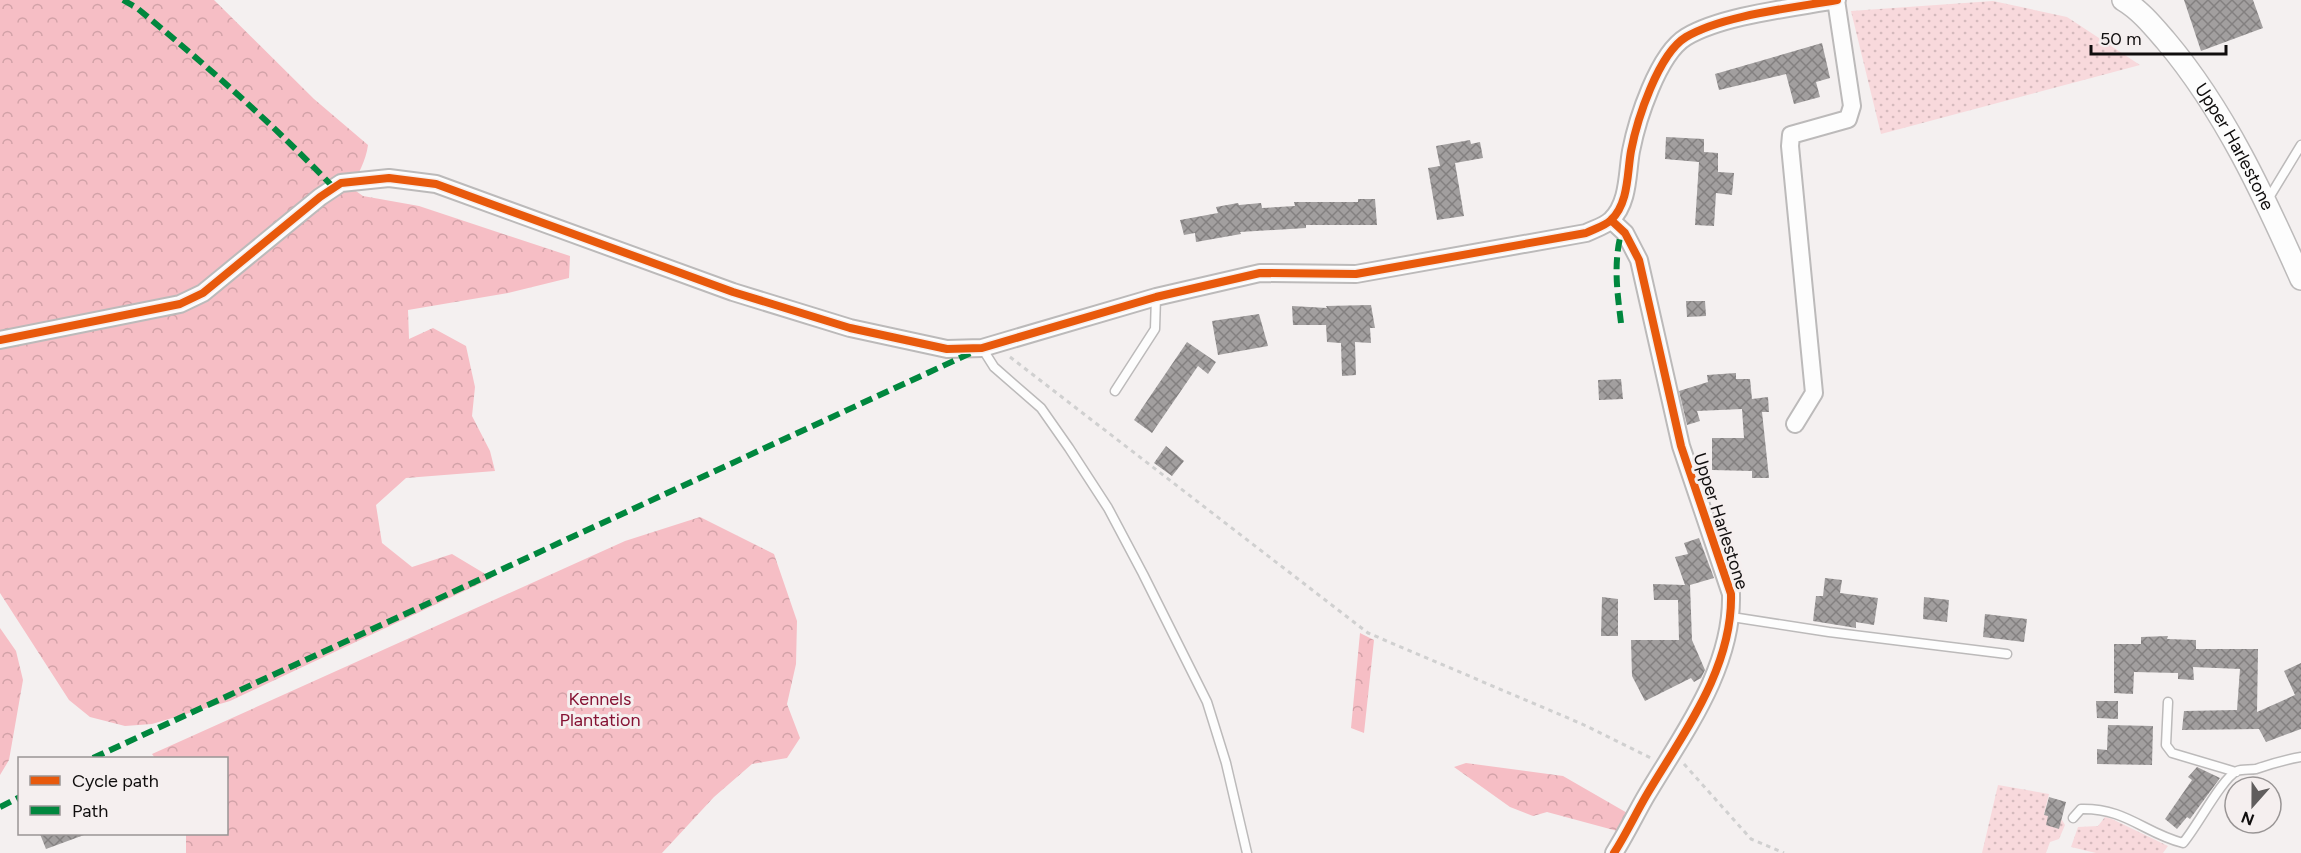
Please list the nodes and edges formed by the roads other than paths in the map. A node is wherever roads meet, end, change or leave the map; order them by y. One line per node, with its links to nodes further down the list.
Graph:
1 (1836, 0): 5 (street); 11 (street)
2 (2123, 0): 4 (street, Upper Harlestone)
3 (2301, 145): 4 (lane)
4 (2266, 201): 6 (street, Upper Harlestone)
5 (1611, 220): 7 (street); 12 (street, Upper Harlestone)
6 (2301, 279)
7 (1156, 297): 9 (street); 10 (lane)
8 (0, 340): 9 (street)
9 (988, 346): 18 (lane)
10 (1115, 391)
11 (1795, 423)
12 (1732, 617): 13 (lane); 19 (street, Upper Harlestone)
13 (2007, 654)
14 (2168, 702): 16 (lane)
15 (2301, 757): 16 (lane)
16 (2236, 772): 17 (lane)
17 (2073, 818)
18 (1247, 853)
19 (1614, 853)

